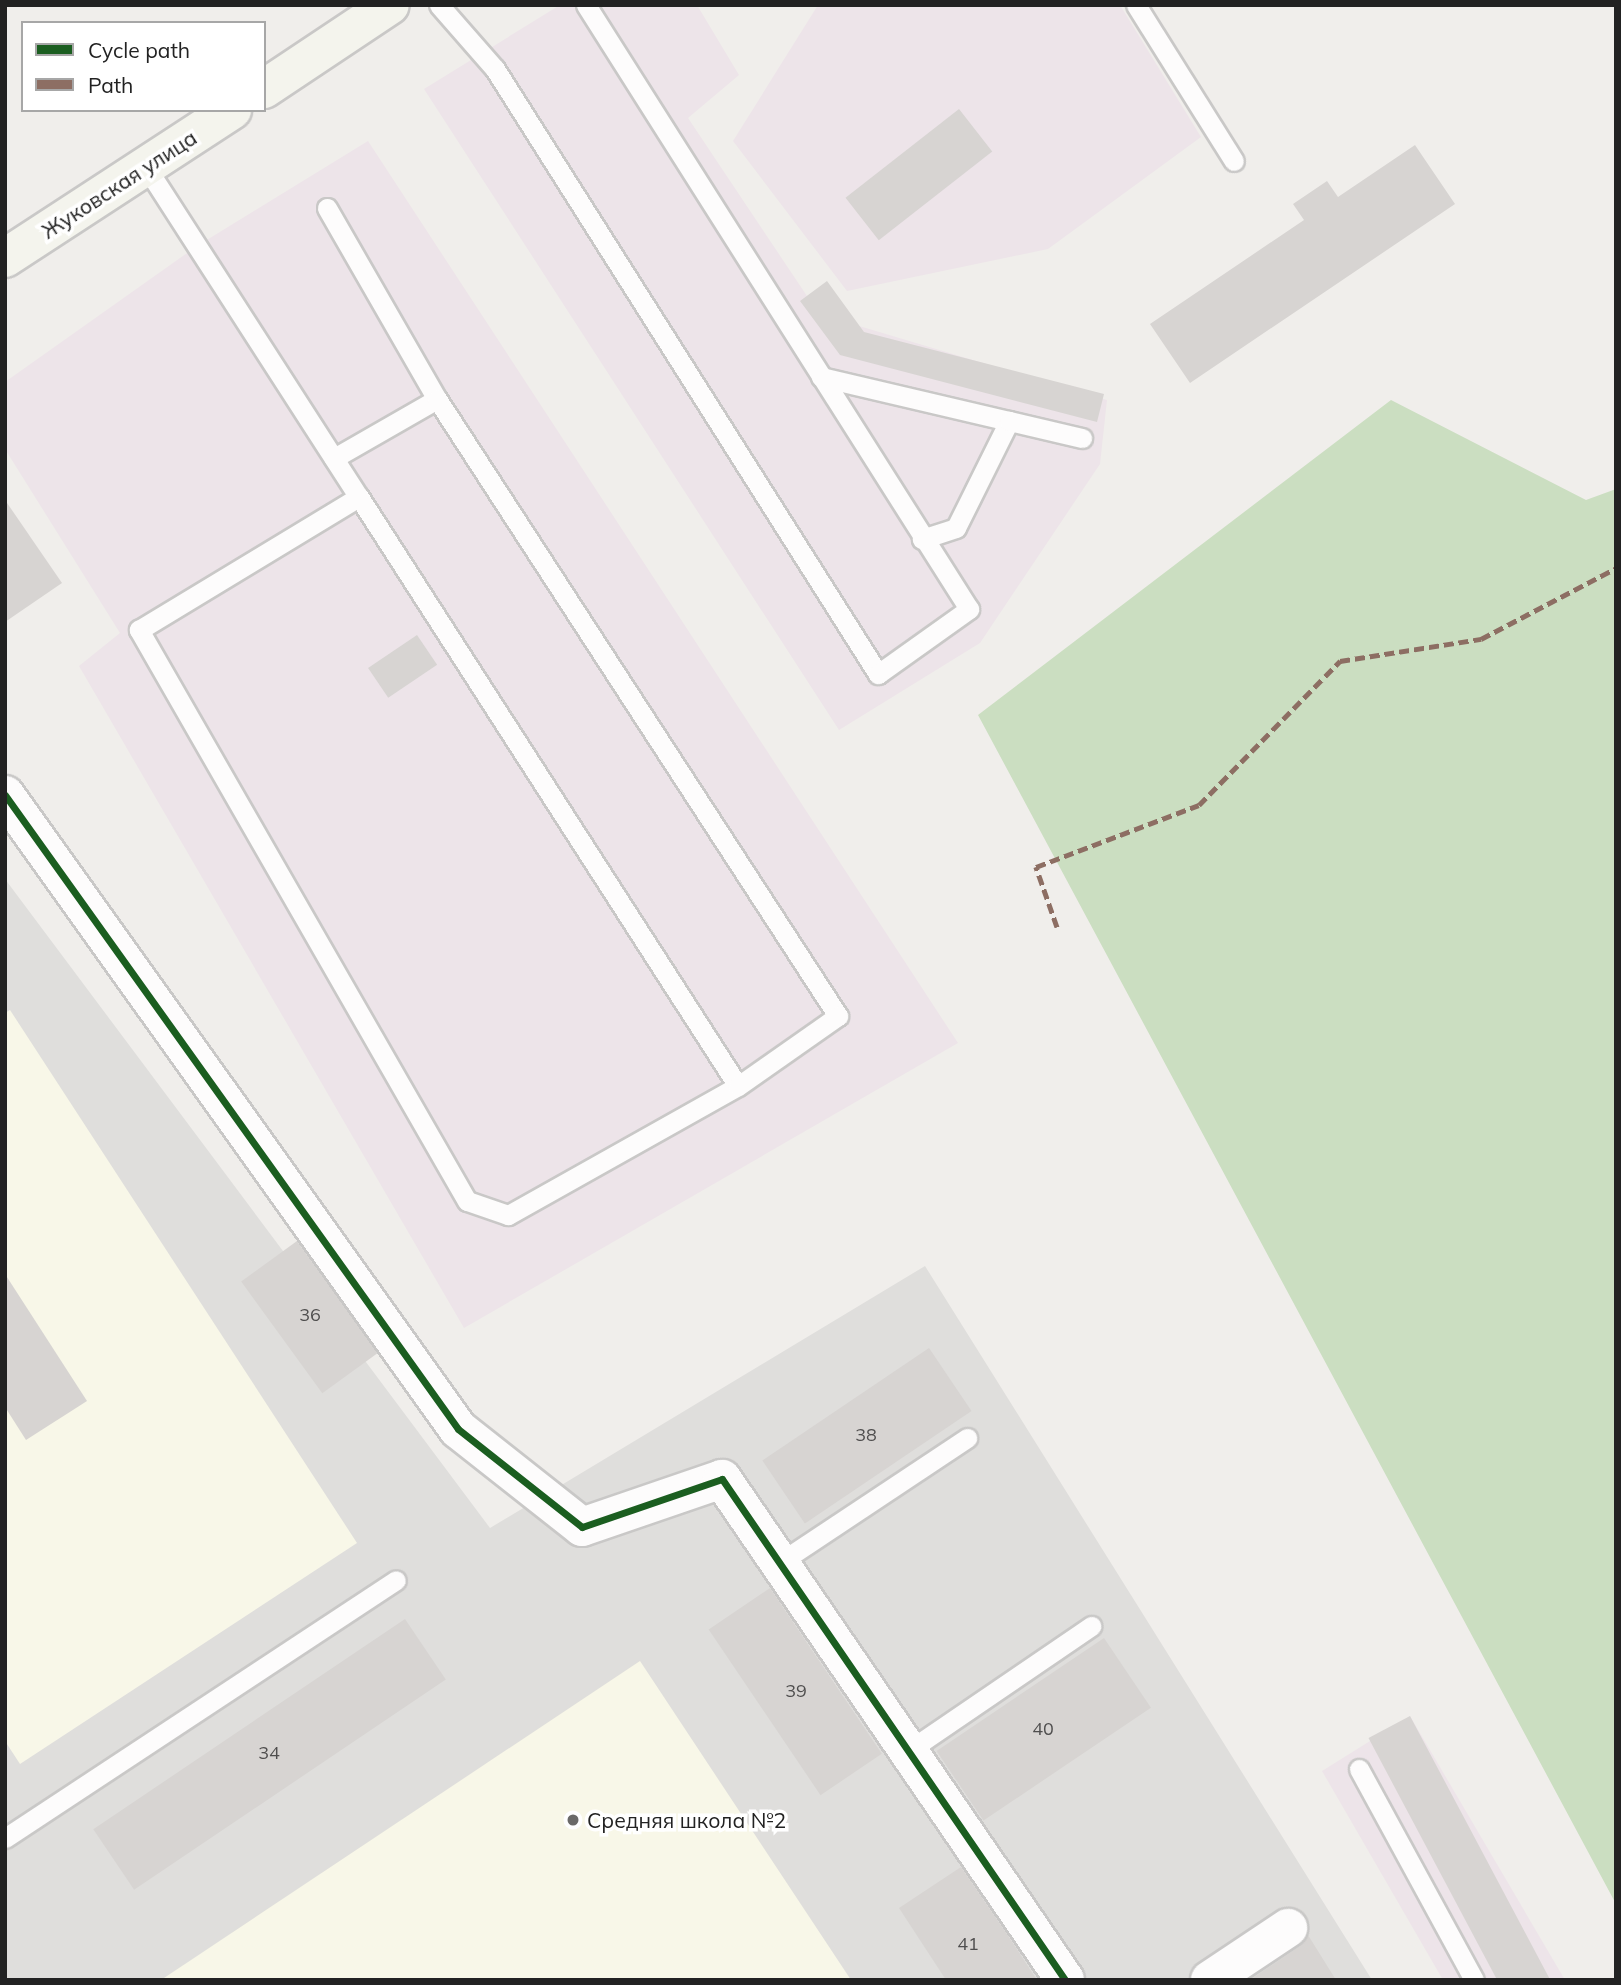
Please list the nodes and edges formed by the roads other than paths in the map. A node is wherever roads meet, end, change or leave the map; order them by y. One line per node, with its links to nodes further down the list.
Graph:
1 (390, 5): 5 (main road)
2 (439, 5): 17 (lane)
3 (586, 5): 11 (lane)
4 (1136, 5): 7 (lane)
5 (266, 88)
6 (229, 112): 8 (main road, Жуковская улица)
7 (1234, 162)
8 (146, 167): 10 (main road, Жуковская улица); 15 (lane)
9 (327, 208): 12 (lane)
10 (5, 258)
11 (821, 377): 13 (lane); 17 (lane)
12 (437, 399): 15 (lane); 19 (lane)
13 (1009, 421): 14 (lane); 17 (lane)
14 (1082, 438)
15 (334, 458): 16 (lane)
16 (359, 497): 19 (lane); 19 (lane)
17 (922, 539)
18 (5, 795): 21 (street)
19 (738, 1086)
20 (967, 1438): 21 (lane)
21 (779, 1563): 24 (street)
22 (396, 1580): 26 (lane)
23 (1091, 1626): 24 (lane)
24 (908, 1751): 28 (street)
25 (1359, 1769): 30 (lane)
26 (5, 1838)
27 (1288, 1928): 29 (street)
28 (1065, 1980)
29 (1210, 1980)
30 (1474, 1980)

